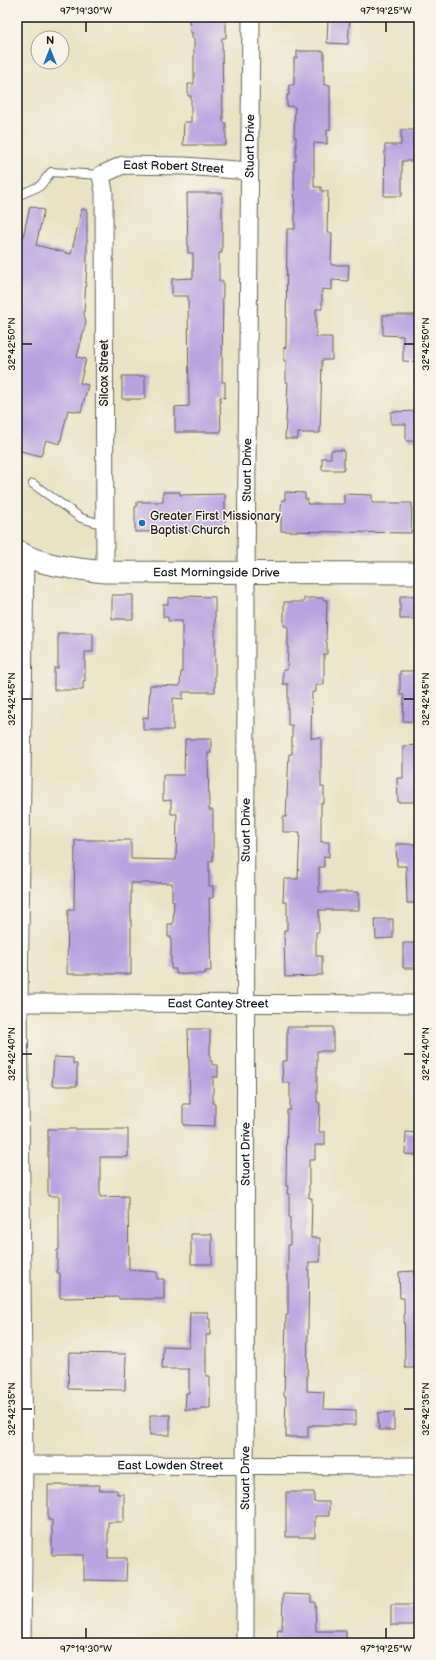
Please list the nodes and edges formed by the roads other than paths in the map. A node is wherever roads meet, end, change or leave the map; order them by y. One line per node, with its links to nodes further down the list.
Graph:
1 (251, 17): 2 (street, Stuart Drive)
2 (249, 171): 3 (street, East Robert Street); 9 (street, Stuart Drive)
3 (101, 175): 4 (lane); 6 (street, Silcox Street)
4 (17, 196)
5 (33, 484): 6 (lane)
6 (105, 525): 8 (street, Silcox Street)
7 (21, 553): 8 (street, East Morningside Drive); 11 (street)
8 (105, 572): 9 (street, East Morningside Drive)
9 (246, 573): 10 (street, East Morningside Drive); 12 (street, Stuart Drive)
10 (419, 573)
11 (18, 1003): 12 (street, East Cantey Street); 14 (street)
12 (246, 1003): 13 (street, East Cantey Street); 15 (street, Stuart Drive)
13 (419, 1004)
14 (20, 1465): 15 (street, East Lowden Street); 17 (street)
15 (245, 1466): 16 (street, East Lowden Street); 18 (street, Stuart Drive)
16 (419, 1466)
17 (22, 1643)
18 (244, 1643)

